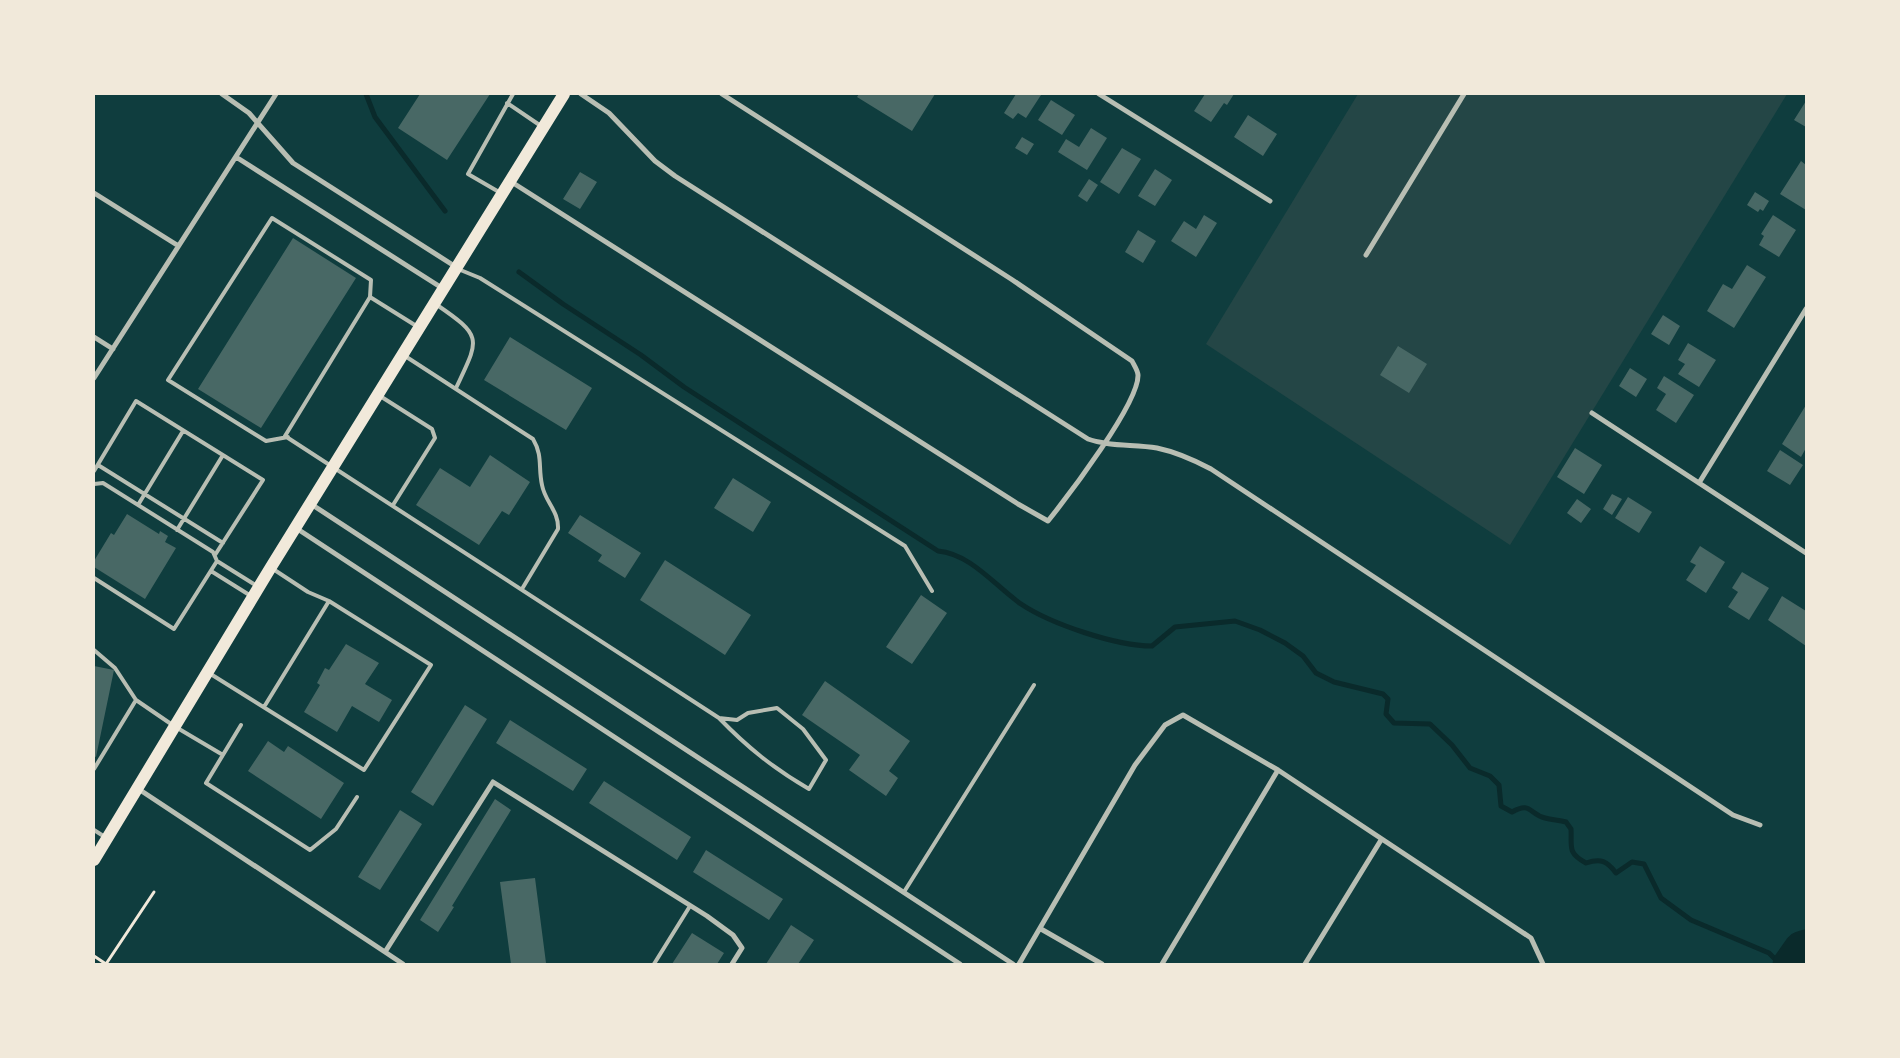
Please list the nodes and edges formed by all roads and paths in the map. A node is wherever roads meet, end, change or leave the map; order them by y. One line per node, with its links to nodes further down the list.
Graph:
1 (222, 94): 10 (street)
2 (276, 94): 10 (street)
3 (512, 94): 9 (lane)
4 (564, 94): 11 (main road)
5 (581, 94): 34 (street)
6 (722, 94): 34 (street)
7 (1099, 94): 16 (street)
8 (1464, 94): 18 (street)
9 (507, 103): 11 (lane); 15 (lane)
10 (258, 123): 12 (street); 19 (street)
11 (543, 127): 13 (main road)
12 (236, 156): 17 (street); 20 (street)
13 (509, 181): 15 (main road); 34 (street)
14 (94, 193): 17 (street)
15 (501, 194): 19 (main road)
16 (1270, 201)
17 (177, 245): 26 (street)
18 (1366, 255)
19 (456, 268): 20 (main road); 56 (lane)
20 (443, 289): 22 (main road)
21 (370, 297): 24 (lane); 33 (lane); 33 (lane)
22 (435, 304): 24 (main road); 29 (lane)
23 (1806, 309): 39 (street)
24 (419, 328): 27 (main road)
25 (94, 337): 26 (street)
26 (113, 348): 28 (street)
27 (403, 354): 29 (lane); 30 (main road)
28 (94, 378)
29 (456, 388): 55 (lane)
30 (378, 394): 37 (main road); 44 (lane)
31 (1592, 413): 39 (street)
32 (183, 430): 35 (lane); 36 (lane); 41 (lane)
33 (288, 437): 37 (lane)
34 (1103, 443): 72 (street)
35 (223, 455): 45 (lane); 48 (lane)
36 (98, 465): 38 (lane); 41 (lane)
37 (333, 467): 42 (main road); 44 (lane)
38 (94, 471)
39 (1699, 482): 49 (street)
40 (94, 484): 43 (lane)
41 (145, 494): 43 (lane); 45 (lane)
42 (311, 503): 46 (main road); 78 (street)
43 (138, 505): 47 (lane)
44 (392, 505): 55 (lane)
45 (184, 519): 47 (lane); 48 (lane)
46 (296, 528): 52 (main road); 87 (street)
47 (177, 530): 50 (lane)
48 (223, 542): 50 (lane)
49 (1806, 553)
50 (215, 555): 51 (lane)
51 (217, 561): 53 (lane); 57 (lane)
52 (271, 567): 57 (main road); 58 (lane)
53 (211, 571): 54 (lane); 57 (lane)
54 (94, 578)
55 (522, 589): 64 (lane)
56 (932, 591)
57 (256, 592): 60 (main road)
58 (329, 601): 63 (lane); 63 (lane)
59 (94, 650): 62 (lane)
60 (208, 672): 63 (lane); 66 (main road)
61 (1034, 685): 78 (lane)
62 (136, 700): 66 (lane); 68 (lane)
63 (264, 707)
64 (719, 718): 64 (lane)
65 (241, 725): 67 (lane)
66 (174, 726): 67 (lane); 70 (main road)
67 (223, 755): 71 (lane)
68 (94, 769)
69 (1278, 770): 75 (street); 80 (street); 91 (street)
70 (137, 788): 74 (main road); 81 (street)
71 (357, 797)
72 (1760, 825)
73 (94, 830): 74 (lane)
74 (107, 838): 76 (main road)
75 (1381, 840): 92 (street); 93 (street)
76 (94, 860)
77 (154, 892): 83 (path)
78 (904, 892): 88 (street)
79 (690, 906): 81 (street); 85 (lane); 86 (street)
80 (1041, 929): 89 (street); 90 (street)
81 (385, 952): 84 (street)
82 (94, 956): 83 (path)
83 (106, 964)
84 (404, 964)
85 (654, 964)
86 (732, 964)
87 (960, 964)
88 (1013, 964)
89 (1019, 964)
90 (1102, 964)
91 (1162, 964)
92 (1305, 964)
93 (1543, 964)

